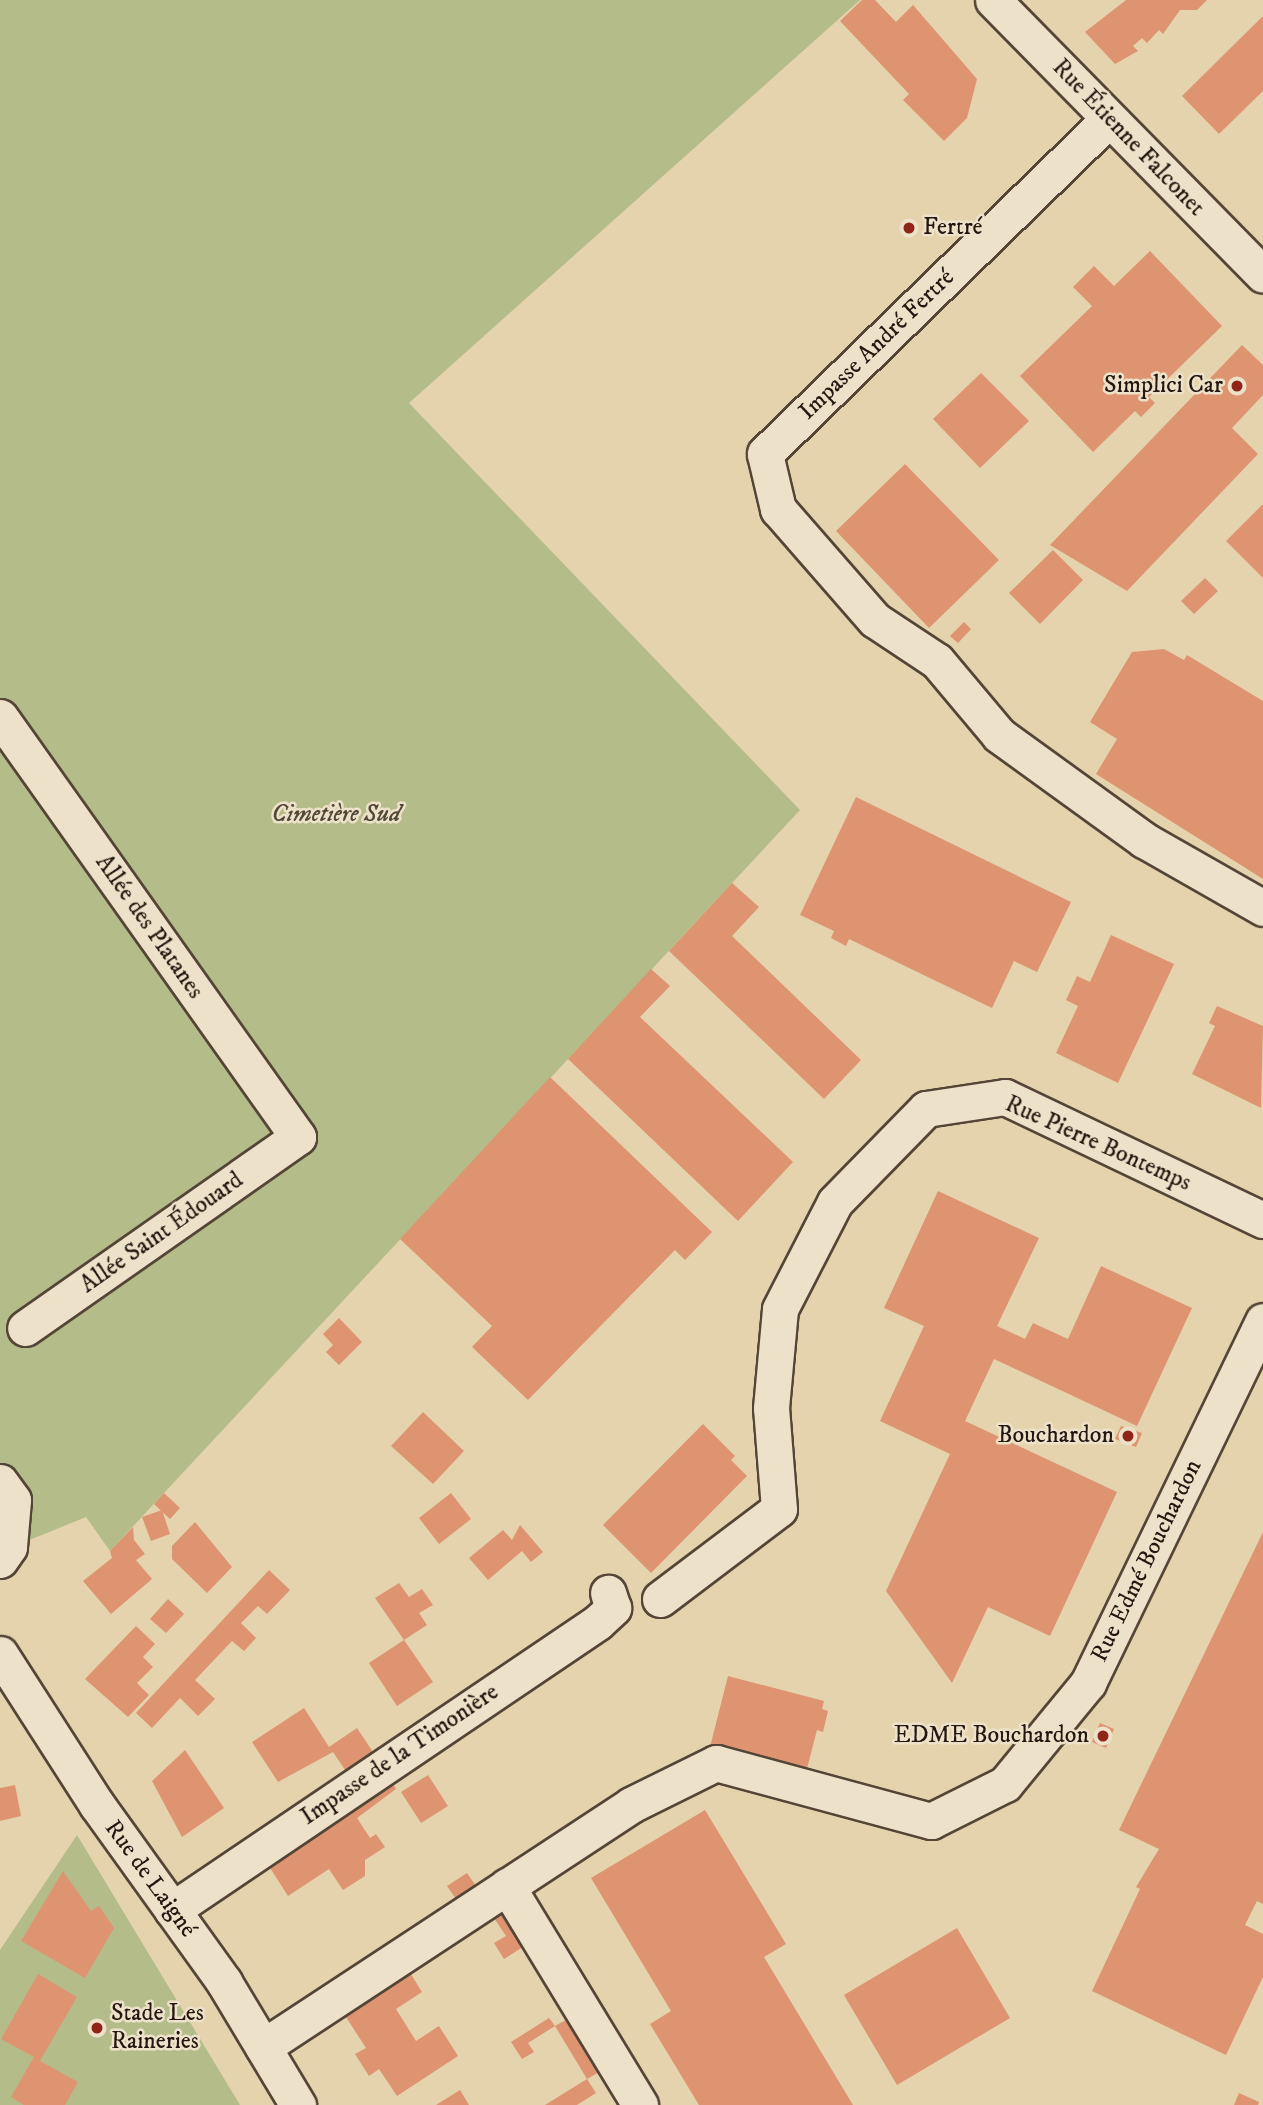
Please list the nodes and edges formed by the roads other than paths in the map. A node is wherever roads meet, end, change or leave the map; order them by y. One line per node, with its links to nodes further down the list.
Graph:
1 (993, 0): 2 (street, Rue Étienne Falconet)
2 (1110, 120): 3 (street, Rue Étienne Falconet); 5 (street, Impasse André Fertré)
3 (1263, 275)
4 (0, 717): 6 (street, Allée des Platanes)
5 (1263, 908)
6 (298, 1137): 9 (street, Allée Saint Édouard)
7 (1263, 1220): 13 (street, Rue Pierre Bontemps)
8 (1263, 1321): 15 (street, Rue Edmé Bouchardon)
9 (25, 1328)
10 (0, 1482): 11 (street)
11 (0, 1560)
12 (608, 1593): 16 (street, Impasse de la Timonière)
13 (660, 1599)
14 (0, 1654): 16 (street, Rue de Laigné)
15 (508, 1886): 17 (street); 19 (street)
16 (172, 1910): 17 (street, Rue de Laigné)
17 (263, 2047): 18 (street, Rue de Laigné)
18 (298, 2105)
19 (640, 2105)

